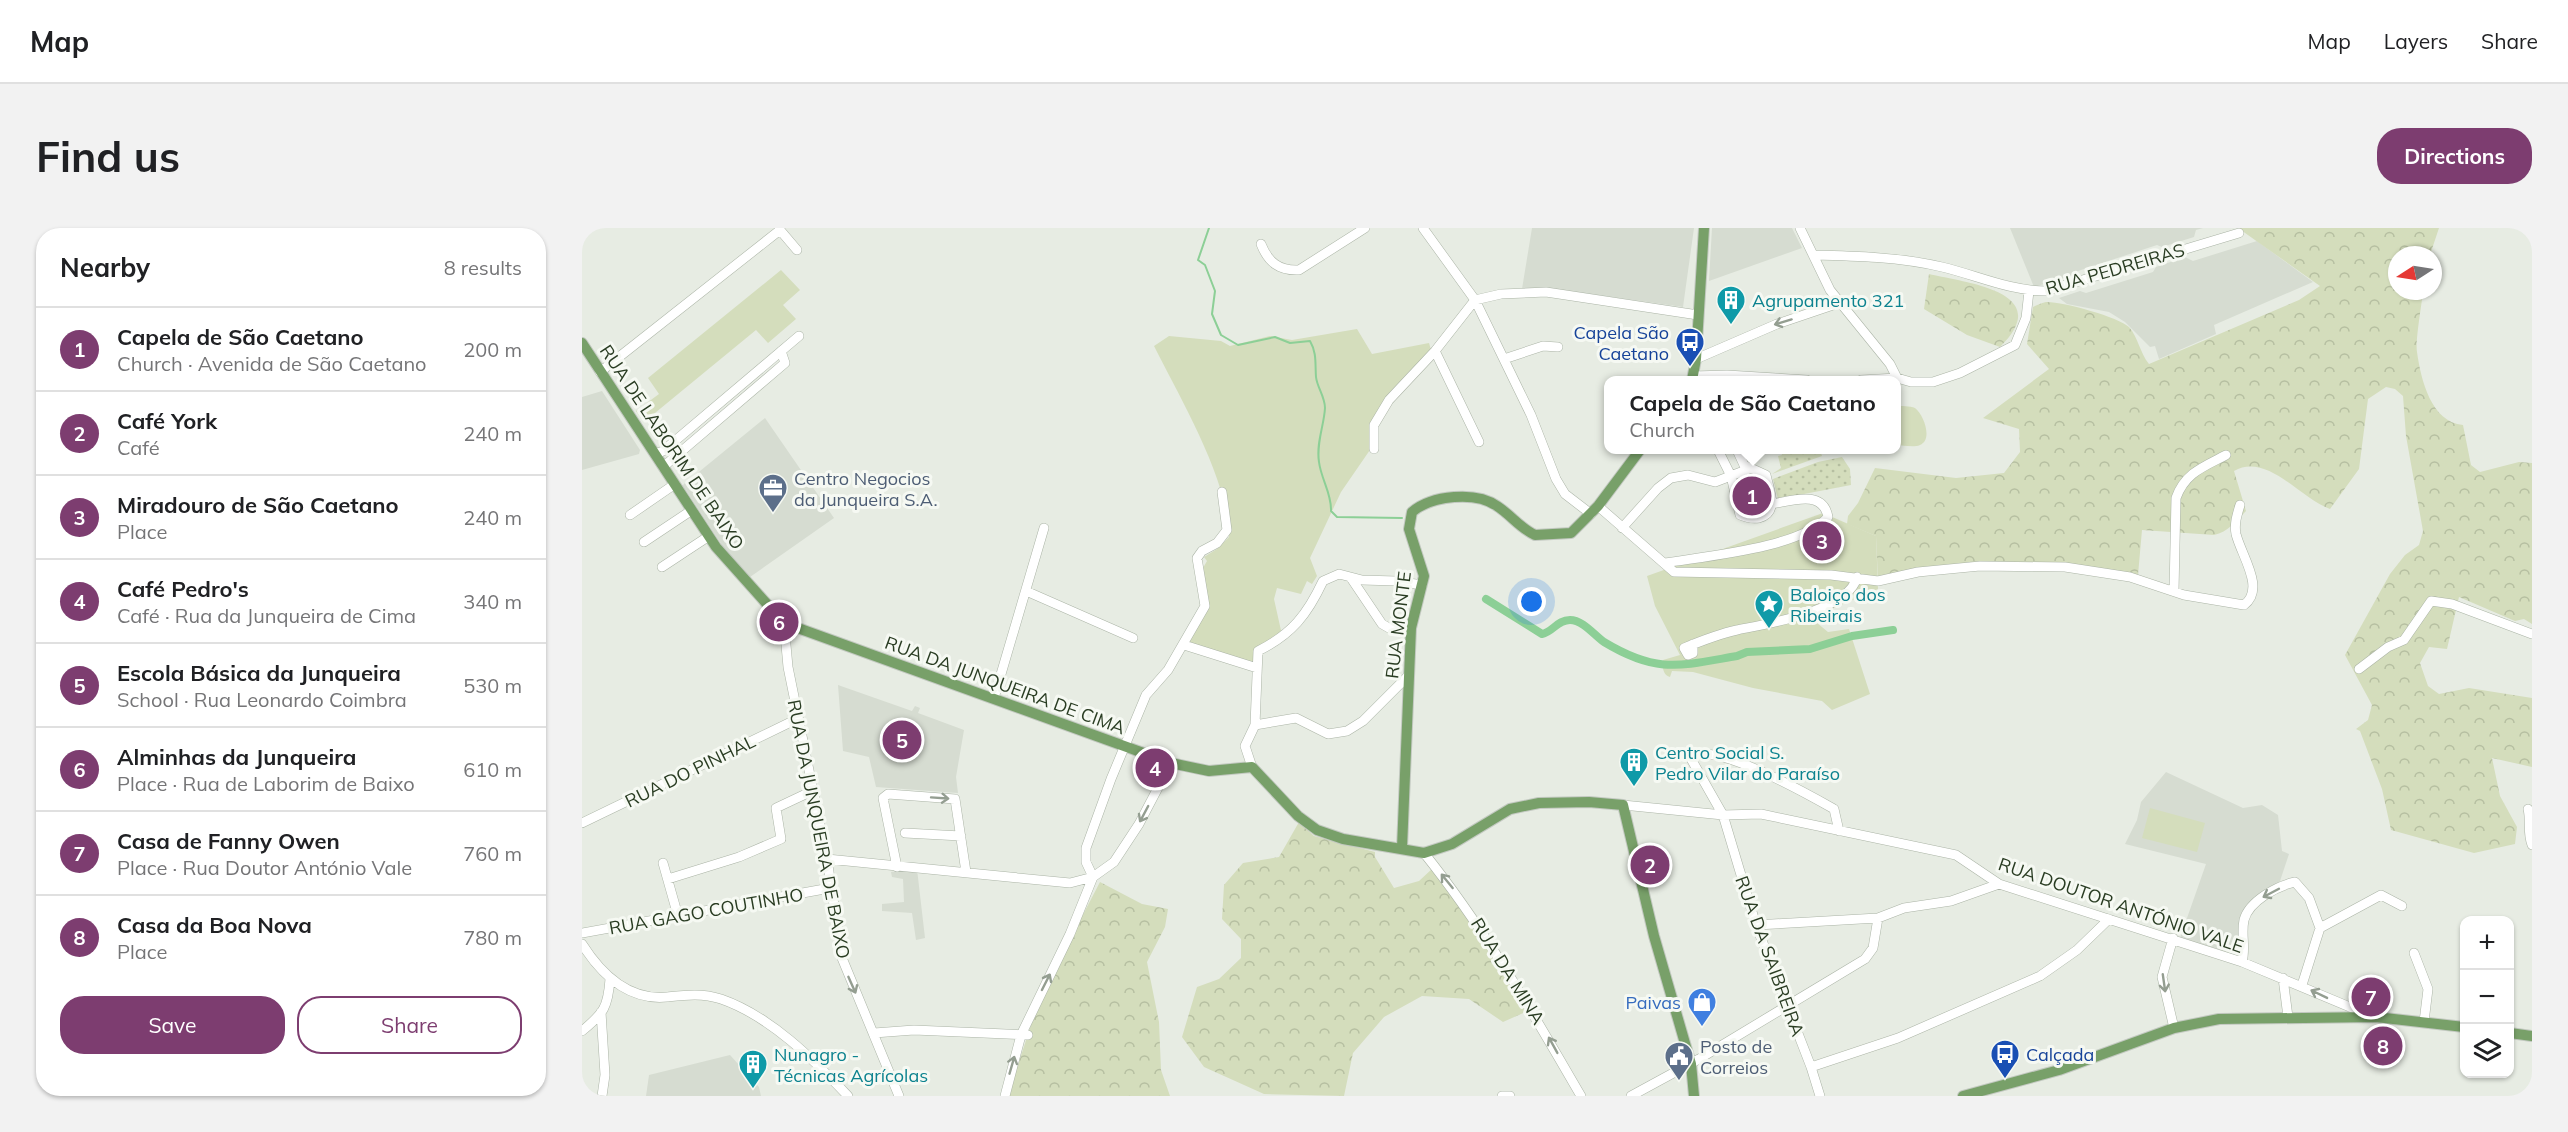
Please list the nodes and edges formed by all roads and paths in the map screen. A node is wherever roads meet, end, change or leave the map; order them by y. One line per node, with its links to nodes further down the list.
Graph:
1 (1365, 228): 6 (street)
2 (1423, 228): 10 (street)
3 (1704, 228): 12 (main road)
4 (1800, 228): 8 (street)
5 (2239, 233): 9 (street, RUA PEDREIRAS)
6 (1261, 244)
7 (797, 250): 20 (street)
8 (1813, 255): 9 (street); 11 (street)
9 (2029, 291): 25 (street, RUA PEDREIRAS)
10 (1475, 300): 12 (street); 17 (street); 18 (street)
11 (1839, 303): 19 (street, one-way to 19); 24 (street)
12 (1698, 315): 19 (main road)
13 (798, 336): 16 (street)
14 (582, 343): 20 (main road, RUA DE LABORIM DE BAIXO)
15 (1558, 347): 18 (street)
16 (781, 351): 28 (street); 33 (street)
17 (1435, 351): 26 (street); 27 (street)
18 (1504, 359): 41 (street)
19 (1696, 359): 21 (main road)
20 (600, 372): 28 (main road, RUA DE LABORIM DE BAIXO)
21 (1696, 376)
22 (1719, 376): 23 (street)
23 (1740, 376)
24 (1896, 376)
25 (1901, 379)
26 (1479, 442)
27 (1374, 449)
28 (655, 454): 33 (main road, RUA DE LABORIM DE BAIXO)
29 (1637, 454): 41 (main road, RUA MONTE)
30 (1720, 454): 35 (street)
31 (1739, 454): 34 (street)
32 (2226, 455): 55 (street)
33 (663, 466): 36 (main road, RUA DE LABORIM DE BAIXO)
34 (1749, 469): 35 (street); 38 (street)
35 (1731, 476): 38 (street); 46 (street)
36 (675, 484): 40 (main road, RUA DE LABORIM DE BAIXO); 42 (street)
37 (1222, 492): 61 (street)
38 (1772, 504): 43 (street)
39 (2240, 506): 55 (street)
40 (692, 510): 47 (main road, RUA DE LABORIM DE BAIXO); 48 (street)
41 (1594, 510): 46 (street); 53 (main road, RUA MONTE)
42 (630, 515)
43 (1828, 515): 44 (street); 49 (street)
44 (1838, 516)
45 (1044, 528): 54 (street)
46 (1622, 528): 49 (street)
47 (709, 536): 50 (street); 56 (main road, RUA DE LABORIM DE BAIXO)
48 (644, 542)
49 (1665, 563): 52 (street)
50 (662, 567)
51 (1351, 578): 53 (street); 57 (street); 62 (street)
52 (1857, 578): 55 (street); 60 (street)
53 (1422, 585): 57 (main road, RUA MONTE)
54 (1026, 591): 59 (street); 65 (street)
55 (2174, 591)
56 (784, 623): 65 (main road, RUA DA JUNQUEIRA DE CIMA); 66 (street, RUA DA JUNQUEIRA DE BAIXO)
57 (1411, 628): 64 (main road, RUA MONTE)
58 (2532, 634): 63 (street)
59 (1133, 638)
60 (1693, 644)
61 (1184, 645): 62 (street); 68 (street)
62 (1257, 668): 67 (street)
63 (2359, 669)
64 (1408, 676): 67 (street); 80 (main road, RUA MONTE)
65 (994, 698): 68 (main road, RUA DA JUNQUEIRA DE CIMA)
66 (797, 719): 71 (street, RUA DA JUNQUEIRA DE BAIXO); 75 (street, RUA DO PINHAL)
67 (1255, 725): 70 (street)
68 (1126, 746): 69 (main road, RUA DA JUNQUEIRA DE CIMA); 86 (street)
69 (1171, 763): 70 (main road, RUA DA JUNQUEIRA DE CIMA); 86 (street, one-way to 86)
70 (1252, 767): 80 (main road)
71 (812, 791): 82 (street, RUA DA JUNQUEIRA DE BAIXO); 87 (street)
72 (1623, 806): 74 (street, RUA DOUTOR ANTÓNIO VALE); 81 (main road, RUA DOUTOR ANTÓNIO VALE); 116 (main road)
73 (2528, 809): 79 (street)
74 (1723, 815): 76 (street, RUA DOUTOR ANTÓNIO VALE); 76 (street, RUA DA SAIBREIRA); 94 (street, RUA DA SAIBREIRA)
75 (582, 823)
76 (1839, 831): 88 (street, RUA DOUTOR ANTÓNIO VALE)
77 (904, 833): 78 (street)
78 (961, 836): 84 (street, one-way to 78); 85 (street)
79 (2532, 845)
80 (1402, 848): 81 (main road)
81 (1424, 853): 124 (street, RUA DA MINA, one-way to 81)
82 (827, 859): 84 (street); 89 (street, RUA DA JUNQUEIRA DE BAIXO)
83 (663, 863): 87 (street)
84 (897, 867): 85 (street)
85 (966, 872): 86 (street)
86 (1093, 877): 114 (street, one-way to 86)
87 (668, 879): 91 (street)
88 (1999, 884): 92 (street); 93 (street, RUA DOUTOR ANTÓNIO VALE)
89 (830, 888): 91 (street, RUA GAGO COUTINHO); 112 (street, RUA DA JUNQUEIRA DE BAIXO, one-way to 112)
90 (2402, 906): 95 (street)
91 (678, 916): 96 (street, RUA GAGO COUTINHO)
92 (1878, 918): 94 (street); 104 (street)
93 (2109, 919): 97 (street, RUA DOUTOR ANTÓNIO VALE); 117 (street)
94 (1756, 925): 104 (street, RUA DA SAIBREIRA)
95 (2320, 928): 100 (street, one-way to 100); 103 (street)
96 (582, 933)
97 (2173, 938): 100 (street, RUA DOUTOR ANTÓNIO VALE); 110 (street, one-way to 110)
98 (582, 944): 102 (street)
99 (2415, 953): 108 (street)
100 (2242, 962): 101 (street, RUA DOUTOR ANTÓNIO VALE)
101 (2283, 978): 103 (street, RUA DOUTOR ANTÓNIO VALE); 106 (street)
102 (610, 979): 105 (street); 119 (street)
103 (2302, 986): 107 (street, RUA DOUTOR ANTÓNIO VALE, one-way to 103)
104 (1786, 1006): 116 (street); 117 (street, RUA DA SAIBREIRA)
105 (601, 1012): 111 (street); 118 (street)
106 (2288, 1017): 107 (main road); 110 (main road)
107 (2376, 1017): 108 (main road)
108 (2424, 1022): 109 (main road)
109 (2460, 1026)
110 (2174, 1028): 128 (main road)
111 (582, 1031)
112 (874, 1033): 114 (street); 120 (street, RUA DA JUNQUEIRA DE BAIXO)
113 (2514, 1034): 115 (main road)
114 (1025, 1035): 121 (street, one-way to 114)
115 (2532, 1036)
116 (1691, 1064): 125 (street); 126 (main road)
117 (1812, 1067): 127 (street, RUA DA SAIBREIRA)
118 (602, 1096)
119 (848, 1096)
120 (899, 1096)
121 (1005, 1096)
122 (1502, 1096): 123 (street)
123 (1510, 1096)
124 (1581, 1096)
125 (1631, 1096)
126 (1694, 1096)
127 (1820, 1096)
128 (1964, 1096)

